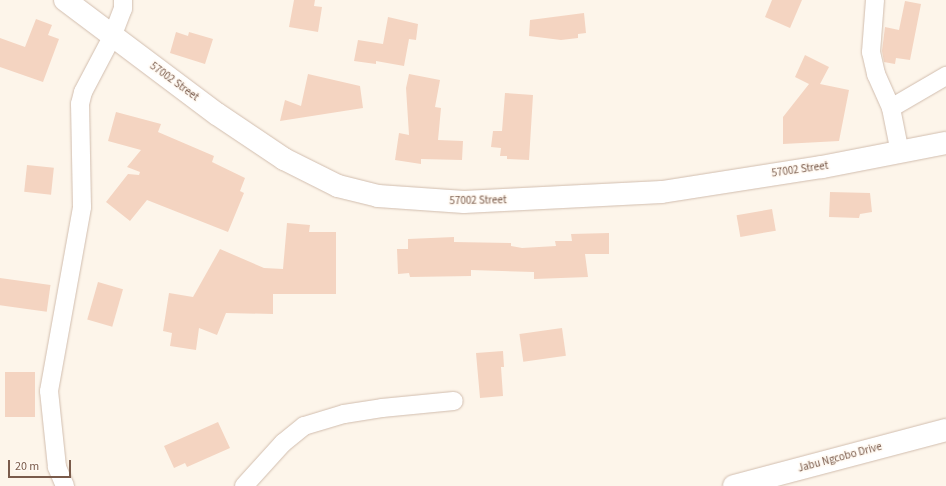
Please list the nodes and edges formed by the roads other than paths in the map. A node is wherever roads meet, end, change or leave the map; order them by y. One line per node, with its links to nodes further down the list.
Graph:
1 (64, 0): 4 (street, 57002 Street)
2 (123, 0): 4 (street)
3 (875, 0): 6 (street)
4 (112, 37): 8 (street, 57002 Street); 11 (street)
5 (946, 76): 6 (street)
6 (891, 108): 8 (street)
7 (946, 143): 8 (street, 57002 Street)
8 (900, 153)
9 (454, 401): 12 (street)
10 (946, 430): 13 (street, Jabu Ngcobo Drive)
11 (65, 486)
12 (244, 486)
13 (734, 486)

